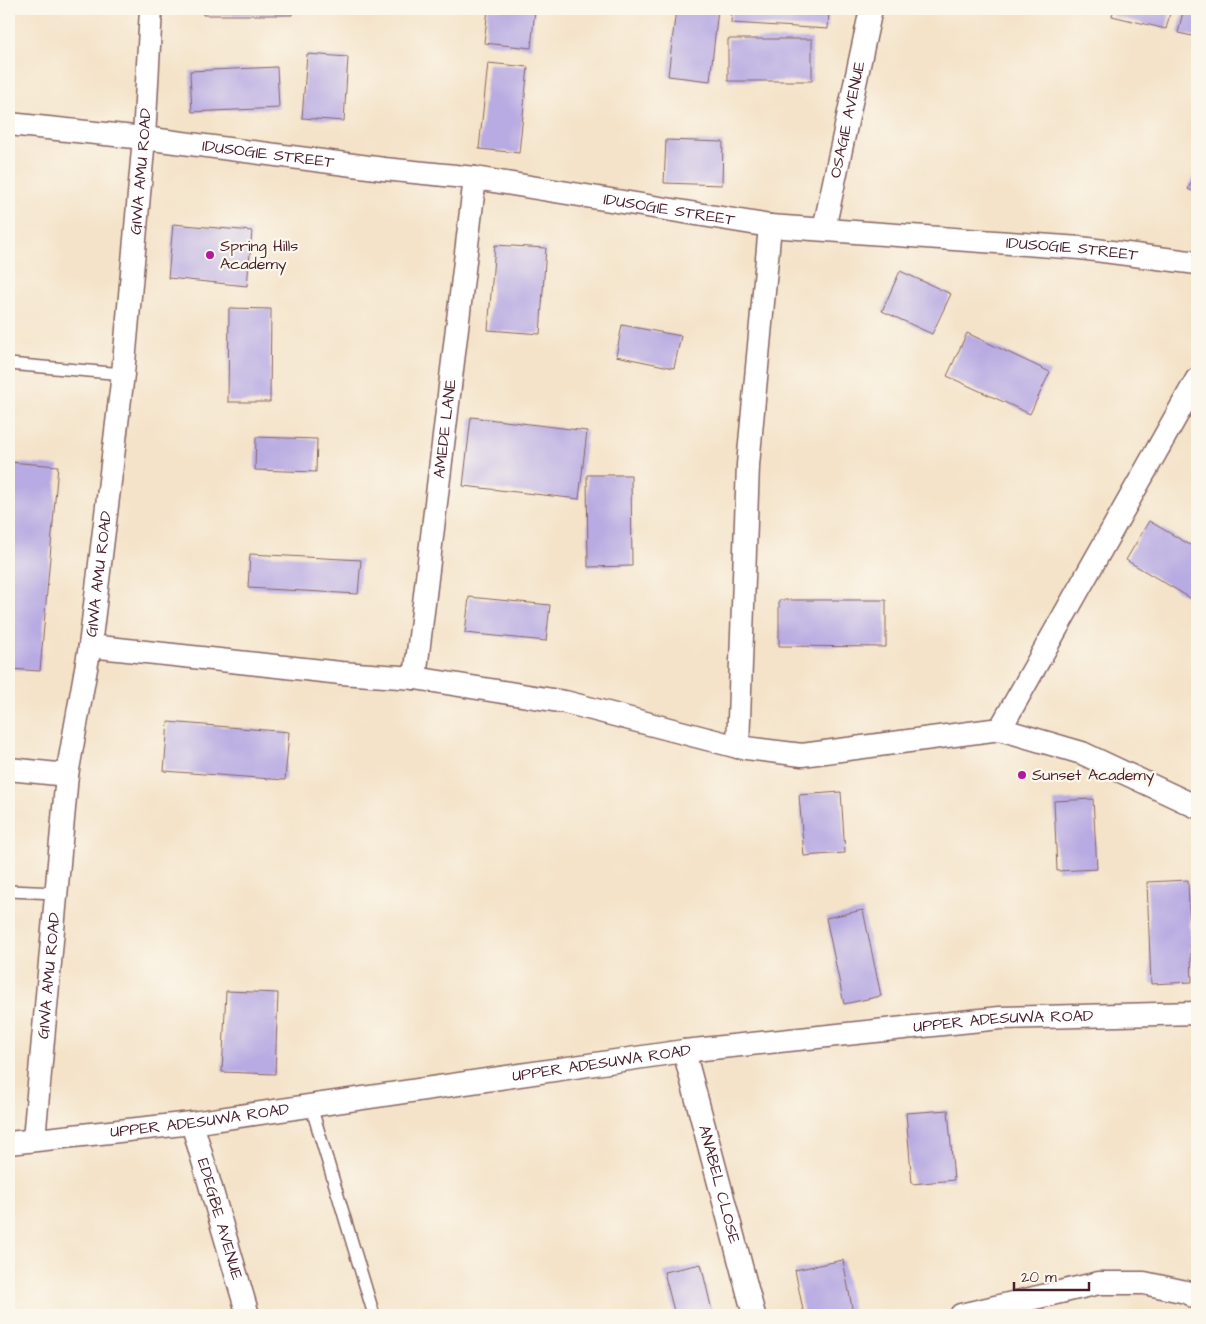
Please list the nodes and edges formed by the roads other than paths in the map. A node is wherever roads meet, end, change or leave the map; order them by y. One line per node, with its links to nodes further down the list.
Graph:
1 (151, 9): 4 (street, GIWA AMU ROAD)
2 (871, 9): 7 (street, OSAGIE AVENUE)
3 (9, 124): 4 (street, IDUSOGIE STREET)
4 (144, 138): 5 (street, IDUSOGIE STREET); 10 (street, GIWA AMU ROAD)
5 (475, 178): 6 (street, IDUSOGIE STREET); 13 (street, AMEDE LANE)
6 (770, 226): 7 (street, IDUSOGIE STREET); 15 (street)
7 (824, 229): 8 (street, IDUSOGIE STREET)
8 (1197, 263)
9 (9, 364): 10 (lane)
10 (124, 374): 12 (street, GIWA AMU ROAD)
11 (1197, 378): 14 (street)
12 (90, 646): 13 (street); 17 (street, GIWA AMU ROAD)
13 (415, 678): 15 (street)
14 (1000, 729): 15 (street); 18 (street)
15 (738, 747)
16 (9, 768): 17 (street)
17 (67, 774): 20 (street, GIWA AMU ROAD)
18 (1197, 807)
19 (9, 891): 20 (lane)
20 (56, 893): 25 (street, GIWA AMU ROAD)
21 (1197, 1012): 22 (street, UPPER ADESUWA ROAD)
22 (684, 1051): 23 (street, UPPER ADESUWA ROAD); 30 (street, ANABEL CLOSE)
23 (311, 1106): 24 (street, UPPER ADESUWA ROAD); 29 (lane)
24 (192, 1123): 25 (street, UPPER ADESUWA ROAD); 28 (street, EDEGBE AVENUE)
25 (34, 1139): 26 (street, UPPER ADESUWA ROAD)
26 (9, 1143)
27 (1197, 1298): 31 (street)
28 (248, 1315)
29 (374, 1315)
30 (754, 1315)
31 (961, 1315)

